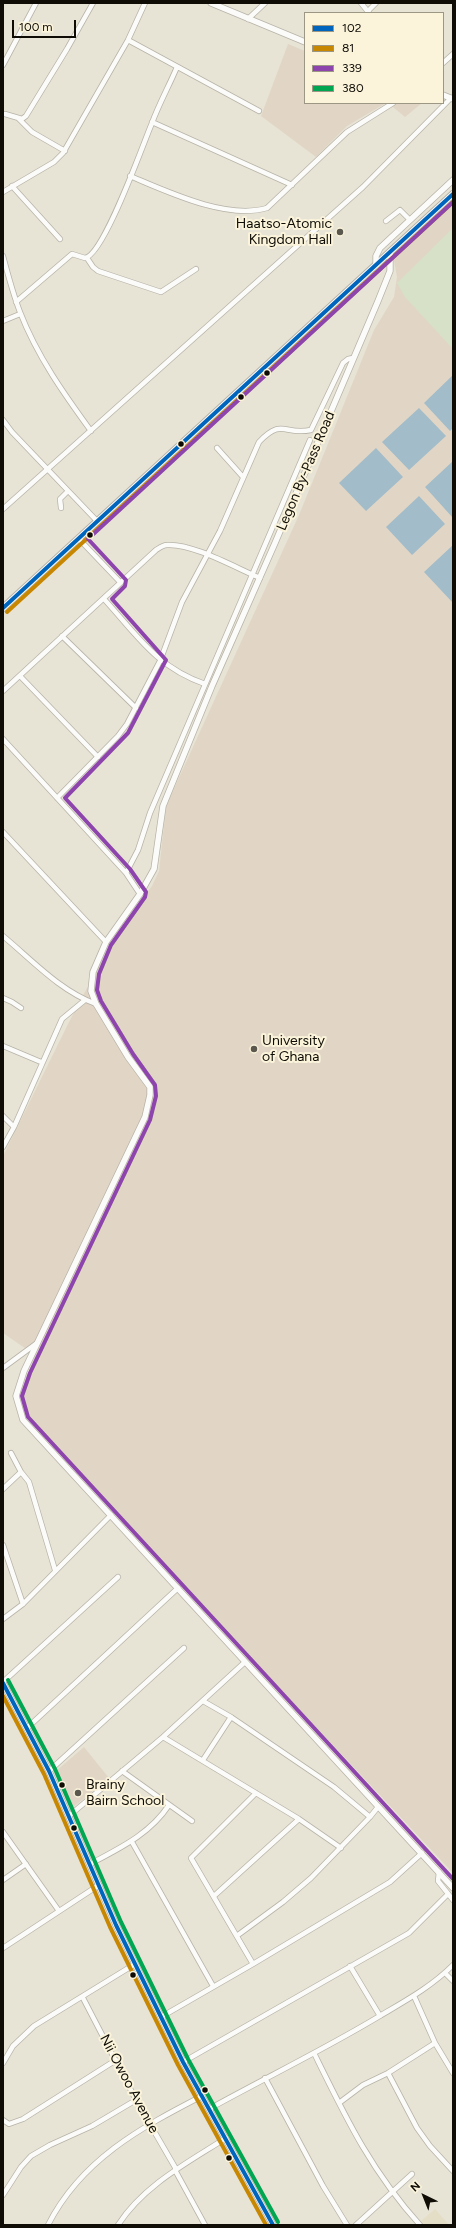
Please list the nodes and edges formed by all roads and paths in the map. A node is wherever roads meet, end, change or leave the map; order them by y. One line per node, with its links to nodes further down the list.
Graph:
1 (36, 3): 14 (street)
2 (93, 3): 20 (street)
3 (145, 3): 10 (street)
4 (212, 3): 9 (street)
5 (265, 3): 9 (street)
6 (361, 3): 8 (street)
7 (376, 3): 8 (street)
8 (368, 12)
9 (248, 19): 11 (street)
10 (128, 40): 15 (street); 22 (street)
11 (304, 42)
12 (453, 54): 13 (street)
13 (444, 62)
14 (3, 65)
15 (177, 67): 18 (street); 21 (street)
16 (452, 98): 42 (street)
17 (391, 104): 25 (street)
18 (258, 111)
19 (5, 114): 20 (street)
20 (19, 119): 22 (street)
21 (152, 122): 23 (street); 25 (street)
22 (65, 151): 26 (street)
23 (130, 176): 25 (street); 34 (street)
24 (453, 180): 29 (street)
25 (292, 185)
26 (12, 186): 27 (street); 31 (street)
27 (3, 192)
28 (453, 194): 32 (main road)
29 (410, 220): 30 (street); 35 (street)
30 (386, 221)
31 (60, 239)
32 (390, 252): 35 (main road); 40 (street, Legon By-Pass Road)
33 (3, 256): 37 (street)
34 (88, 258): 36 (street); 37 (street)
35 (376, 265): 50 (main road)
36 (196, 270)
37 (16, 302): 38 (street)
38 (20, 314): 39 (street); 42 (street)
39 (3, 321)
40 (353, 358): 46 (street); 54 (street, Legon By-Pass Road)
41 (3, 420): 45 (street)
42 (91, 431): 45 (street)
43 (310, 440): 53 (street)
44 (217, 448): 46 (street)
45 (48, 469): 47 (street); 48 (street)
46 (243, 477): 52 (street)
47 (68, 491): 49 (street); 50 (street)
48 (4, 507)
49 (61, 508)
50 (97, 521): 51 (main road)
51 (79, 539): 55 (street); 57 (main road)
52 (207, 555): 53 (street); 55 (street); 59 (street)
53 (251, 574): 54 (street); 61 (street)
54 (260, 578): 69 (street, Legon By-Pass Road)
55 (120, 582): 56 (street)
56 (104, 598): 58 (street); 59 (street)
57 (3, 608)
58 (62, 636): 60 (street); 63 (street)
59 (160, 661): 61 (street); 63 (street)
60 (20, 676): 62 (street); 65 (street)
61 (205, 684): 68 (street)
62 (3, 691)
63 (136, 708): 65 (street)
64 (3, 739): 66 (street)
65 (98, 757): 66 (street)
66 (57, 798): 68 (street)
67 (3, 832): 71 (street)
68 (126, 873): 69 (street)
69 (140, 894): 71 (street, Legon By-Pass Road)
70 (3, 936): 73 (street)
71 (106, 942): 74 (street, Legon By-Pass Road)
72 (3, 998): 75 (street)
73 (85, 1000): 74 (street); 77 (street)
74 (96, 1004): 81 (street, Legon By-Pass Road)
75 (22, 1008)
76 (3, 1046): 77 (street)
77 (41, 1062): 79 (street)
78 (3, 1116): 79 (street)
79 (14, 1127): 80 (street)
80 (3, 1147)
81 (40, 1341): 82 (street); 86 (street, Legon By-Pass Road)
82 (3, 1368)
83 (11, 1454): 84 (street)
84 (21, 1472): 85 (street); 88 (street)
85 (3, 1489)
86 (111, 1515): 88 (street); 90 (street, Legon By-Pass Road)
87 (3, 1545): 91 (street)
88 (55, 1570): 91 (street)
89 (118, 1577): 95 (street)
90 (178, 1588): 94 (street, Legon By-Pass Road); 98 (street)
91 (23, 1604): 92 (street)
92 (3, 1619)
93 (184, 1648): 101 (street)
94 (245, 1662): 96 (street); 105 (street, Legon By-Pass Road)
95 (3, 1683): 98 (street)
96 (203, 1701): 97 (street); 99 (street)
97 (231, 1717): 100 (street); 107 (street)
98 (27, 1728): 101 (street)
99 (163, 1737): 100 (street); 102 (street)
100 (203, 1760): 103 (street)
101 (49, 1771): 106 (street)
102 (122, 1771): 104 (street); 106 (street)
103 (256, 1793): 108 (street); 121 (street)
104 (169, 1804): 109 (street); 111 (street)
105 (378, 1807): 107 (street); 113 (street, Legon By-Pass Road)
106 (70, 1816): 115 (street)
107 (370, 1817): 112 (street)
108 (299, 1819): 112 (street); 121 (street)
109 (192, 1821)
110 (3, 1832): 114 (street)
111 (132, 1842): 115 (street); 132 (street)
112 (341, 1848): 124 (street)
113 (422, 1853): 116 (street, Legon By-Pass Road); 127 (street)
114 (26, 1864): 117 (street); 123 (street)
115 (90, 1864): 118 (street)
116 (439, 1872): 119 (street, Legon By-Pass Road); 120 (street)
117 (3, 1880)
118 (99, 1885): 123 (street); 126 (street)
119 (453, 1888)
120 (448, 1894): 122 (street); 129 (street)
121 (214, 1896): 124 (street)
122 (453, 1900)
123 (59, 1911): 125 (street)
124 (238, 1935): 127 (street)
125 (3, 1948)
126 (135, 1964): 134 (street); 136 (street)
127 (253, 1964): 132 (street)
128 (453, 1965): 130 (street)
129 (350, 1966): 135 (street); 141 (street)
130 (446, 1973): 131 (street); 133 (street)
131 (453, 1981)
132 (213, 1986): 136 (street)
133 (414, 1996): 135 (street); 137 (street)
134 (83, 1998): 139 (street); 140 (street, Nii Owoo Avenue)
135 (380, 2016): 138 (street)
136 (161, 2017): 141 (street)
137 (435, 2043): 142 (street); 143 (street)
138 (314, 2053): 144 (street); 147 (street)
139 (4, 2060)
140 (116, 2060): 146 (street, Nii Owoo Avenue); 149 (street)
141 (183, 2062): 145 (street)
142 (388, 2073): 147 (street); 153 (street)
143 (453, 2073)
144 (265, 2078): 148 (street); 163 (street)
145 (202, 2096): 148 (street); 150 (street)
146 (136, 2100): 150 (street, Nii Owoo Avenue); 156 (street)
147 (339, 2103): 155 (street)
148 (209, 2109): 151 (street)
149 (3, 2120)
150 (149, 2123): 152 (street, Nii Owoo Avenue); 158 (street)
151 (226, 2138): 152 (street); 162 (street)
152 (175, 2170): 157 (street, Nii Owoo Avenue); 159 (street)
153 (453, 2171)
154 (412, 2174): 155 (street)
155 (392, 2192): 164 (street); 165 (street)
156 (3, 2195)
157 (202, 2220): 160 (street); 161 (street, Nii Owoo Avenue)
158 (48, 2225)
159 (118, 2225)
160 (198, 2225)
161 (205, 2225)
162 (273, 2225)
163 (347, 2225)
164 (356, 2225)
165 (420, 2225)

